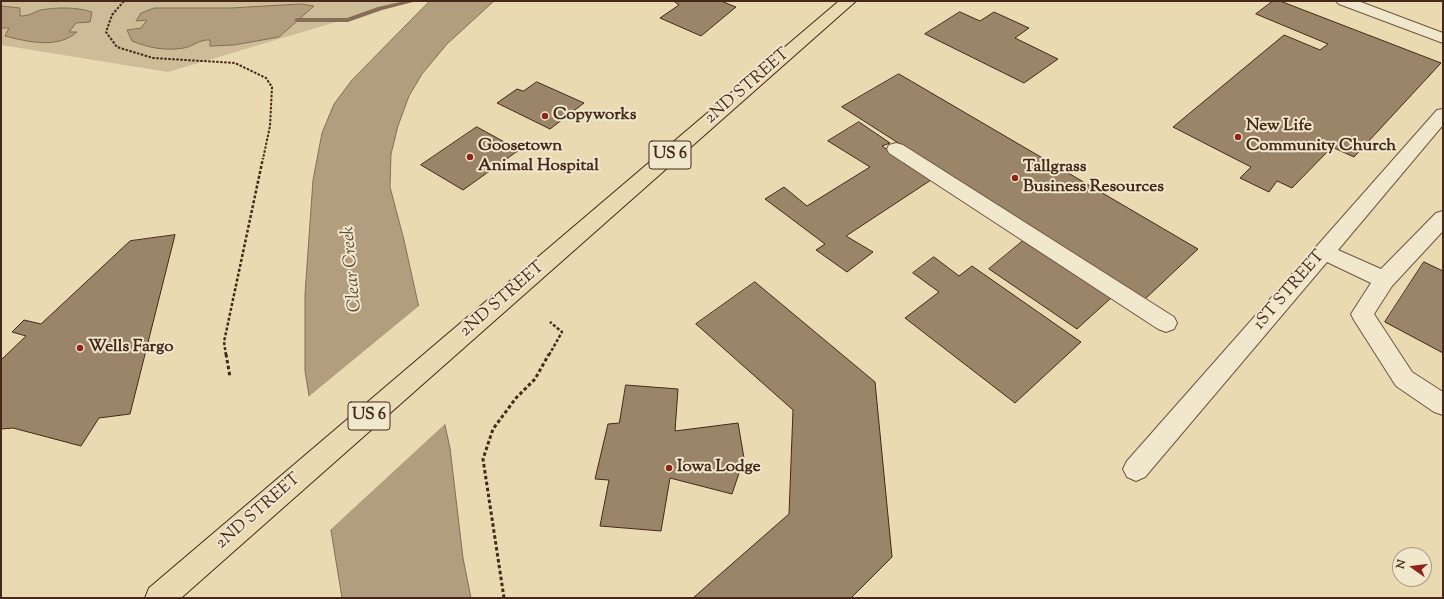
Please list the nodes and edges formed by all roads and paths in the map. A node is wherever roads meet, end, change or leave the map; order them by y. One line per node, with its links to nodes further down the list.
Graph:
1 (124, 1): 12 (path)
2 (848, 1): 15 (main road, 2ND STREET / US 6)
3 (1344, 1): 4 (street)
4 (1443, 38)
5 (1443, 114): 8 (street, 1ST STREET)
6 (896, 149): 11 (street)
7 (1443, 218): 9 (street)
8 (1324, 252): 9 (street); 14 (street, 1ST STREET)
9 (1384, 280): 13 (street)
10 (550, 322): 16 (path)
11 (1166, 323)
12 (230, 377)
13 (1443, 405)
14 (1136, 469)
15 (158, 598)
16 (504, 598)

